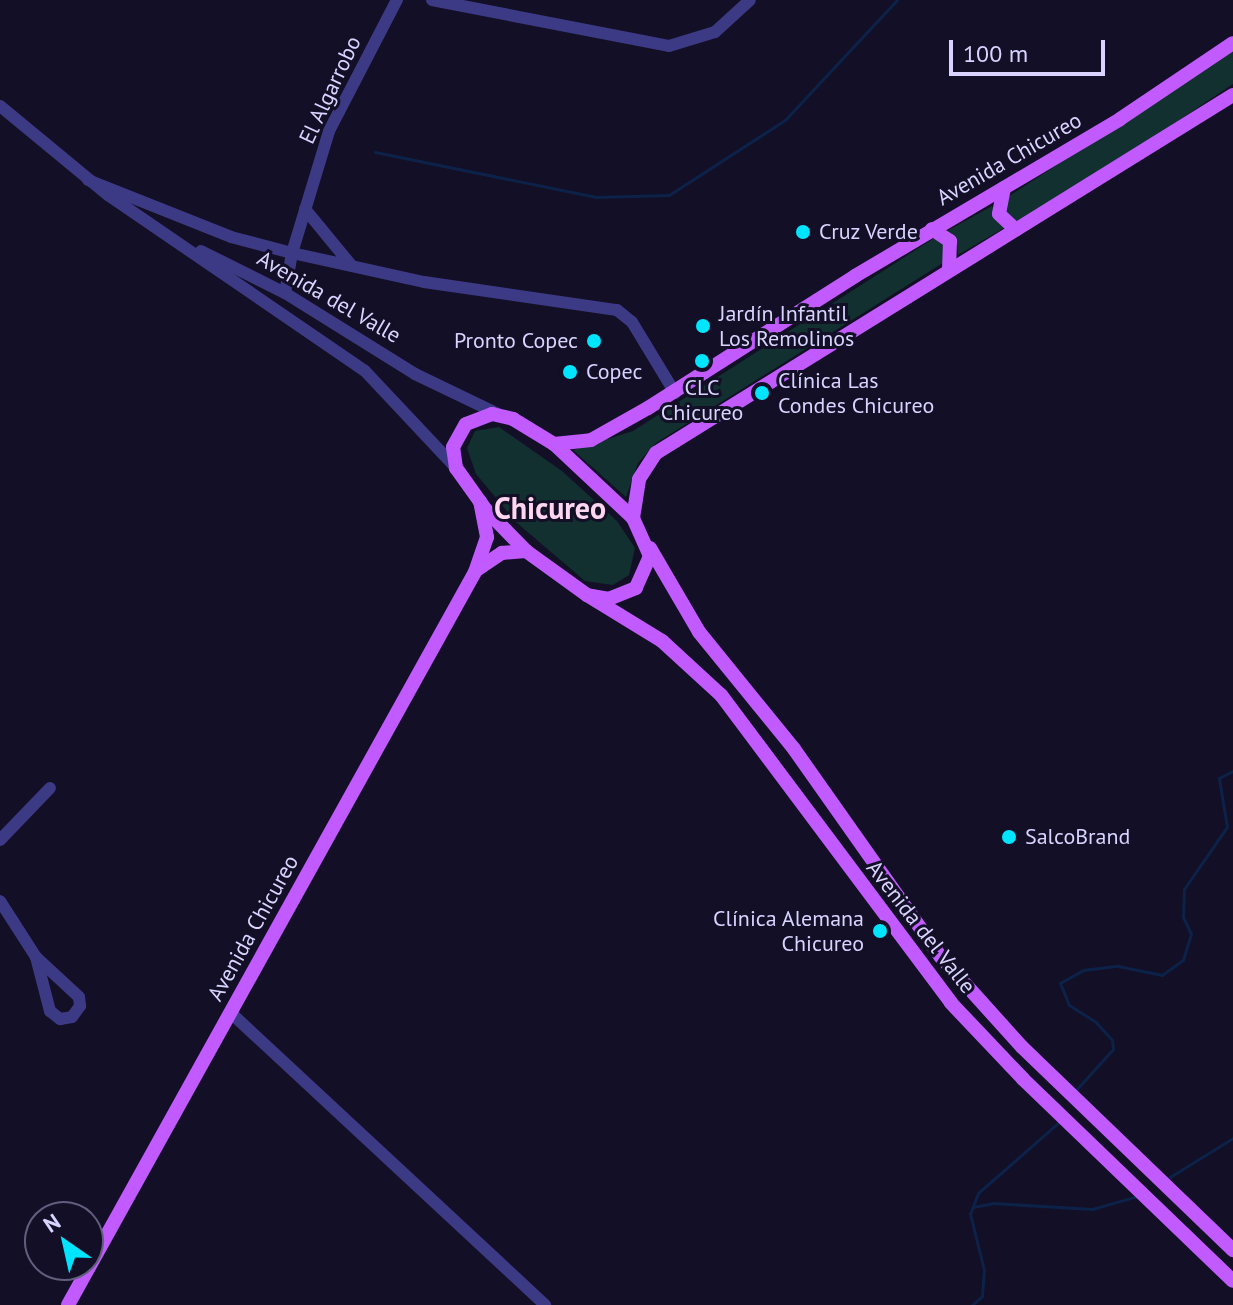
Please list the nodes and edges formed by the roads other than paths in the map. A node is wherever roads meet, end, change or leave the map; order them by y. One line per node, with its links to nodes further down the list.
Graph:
1 (397, 0): 9 (street, El Algarrobo)
2 (432, 0): 3 (street)
3 (750, 0)
4 (1233, 43): 8 (main road, Avenida Chicureo)
5 (1233, 95): 12 (main road)
6 (0, 106): 7 (street, Avenida del Valle)
7 (88, 180): 10 (street, Avenida del Valle); 13 (street)
8 (1004, 188): 11 (main road, Avenida Chicureo); 12 (main road)
9 (305, 209): 13 (street, El Algarrobo); 14 (street)
10 (139, 216): 16 (street, Avenida del Valle); 20 (street, Avenida del Valle)
11 (932, 229): 15 (main road); 17 (main road, Avenida Chicureo)
12 (1016, 230): 15 (main road)
13 (292, 253): 14 (street); 16 (street, El Algarrobo)
14 (354, 268): 17 (street)
15 (949, 268): 22 (main road)
16 (285, 293): 18 (street, Avenida del Valle)
17 (675, 393): 19 (main road, Avenida Chicureo)
18 (498, 414): 19 (main road, Avenida del Valle); 20 (main road)
19 (554, 444): 22 (main road, Avenida del Valle)
20 (456, 468): 21 (main road, Avenida del Valle)
21 (480, 502): 24 (main road, Avenida del Valle); 25 (main road, Avenida Chicureo)
22 (633, 518): 23 (main road, Avenida del Valle)
23 (650, 548): 26 (main road); 32 (main road, Avenida del Valle)
24 (526, 551): 25 (main road); 26 (main road, Avenida del Valle)
25 (475, 572): 31 (main road, Avenida Chicureo)
26 (587, 595): 33 (main road, Avenida del Valle)
27 (50, 788): 28 (street)
28 (0, 840)
29 (0, 901): 30 (street)
30 (36, 957): 30 (street)
31 (231, 1013): 34 (main road, Avenida Chicureo); 35 (street)
32 (1233, 1250)
33 (1233, 1281)
34 (68, 1305)
35 (545, 1305)

